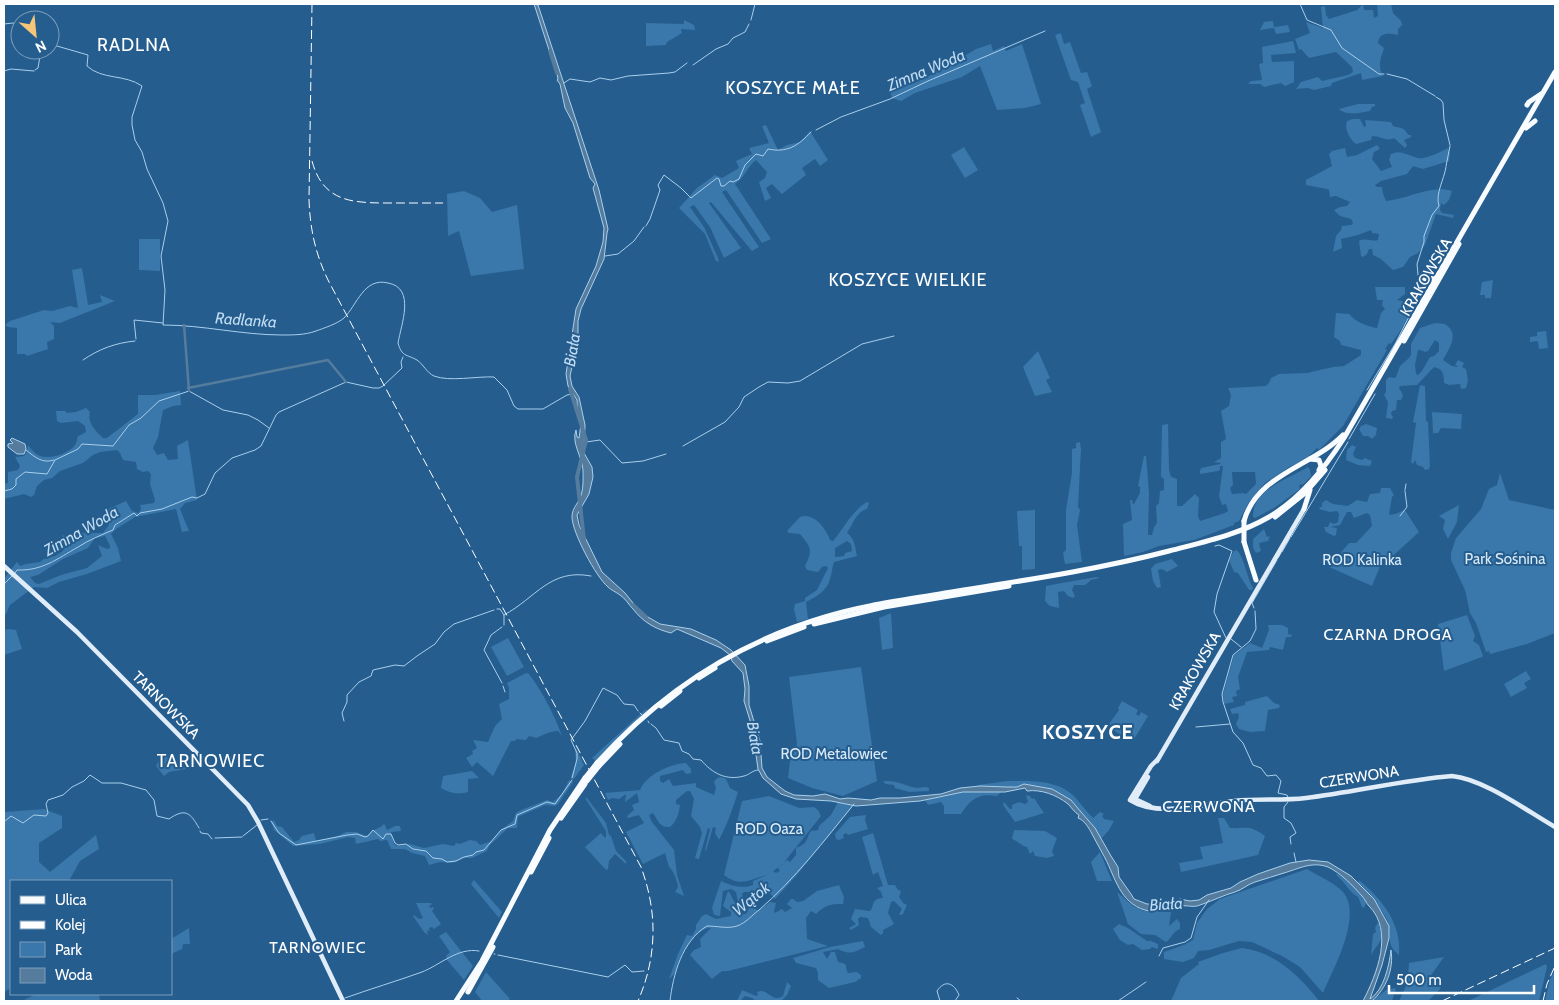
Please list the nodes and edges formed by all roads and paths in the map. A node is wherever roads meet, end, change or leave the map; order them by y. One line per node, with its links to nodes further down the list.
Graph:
1 (1555, 72): 3 (main road, KRAKOWSKA)
2 (1555, 77): 6 (main road, KRAKOWSKA)
3 (1544, 92): 4 (main road); 7 (main road, KRAKOWSKA)
4 (1527, 105)
5 (1535, 121): 6 (main road)
6 (1526, 128): 11 (main road, KRAKOWSKA)
7 (1447, 259): 8 (main road); 9 (main road, KRAKOWSKA)
8 (1422, 279)
9 (1352, 425): 10 (main road); 11 (main road)
10 (1310, 459): 11 (main road); 16 (main road, bridge)
11 (1310, 485): 12 (main road); 13 (main road); 19 (main road)
12 (1289, 507): 13 (main road); 19 (main road)
13 (1304, 509): 15 (main road, KRAKOWSKA)
14 (4, 566): 23 (main road, TARNOWSKA)
15 (1265, 578): 16 (main road); 17 (main road, KRAKOWSKA)
16 (1256, 580): 17 (main road); 18 (main road, KRAKOWSKA)
17 (1257, 590): 18 (main road, KRAKOWSKA)
18 (1254, 596): 21 (main road, KRAKOWSKA)
19 (751, 647): 20 (main road, bridge)
20 (586, 780): 24 (main road); 25 (main road)
21 (1134, 800): 22 (main road, CZERWONA)
22 (1555, 827)
23 (343, 1001)
24 (456, 1001)
25 (460, 1001)

